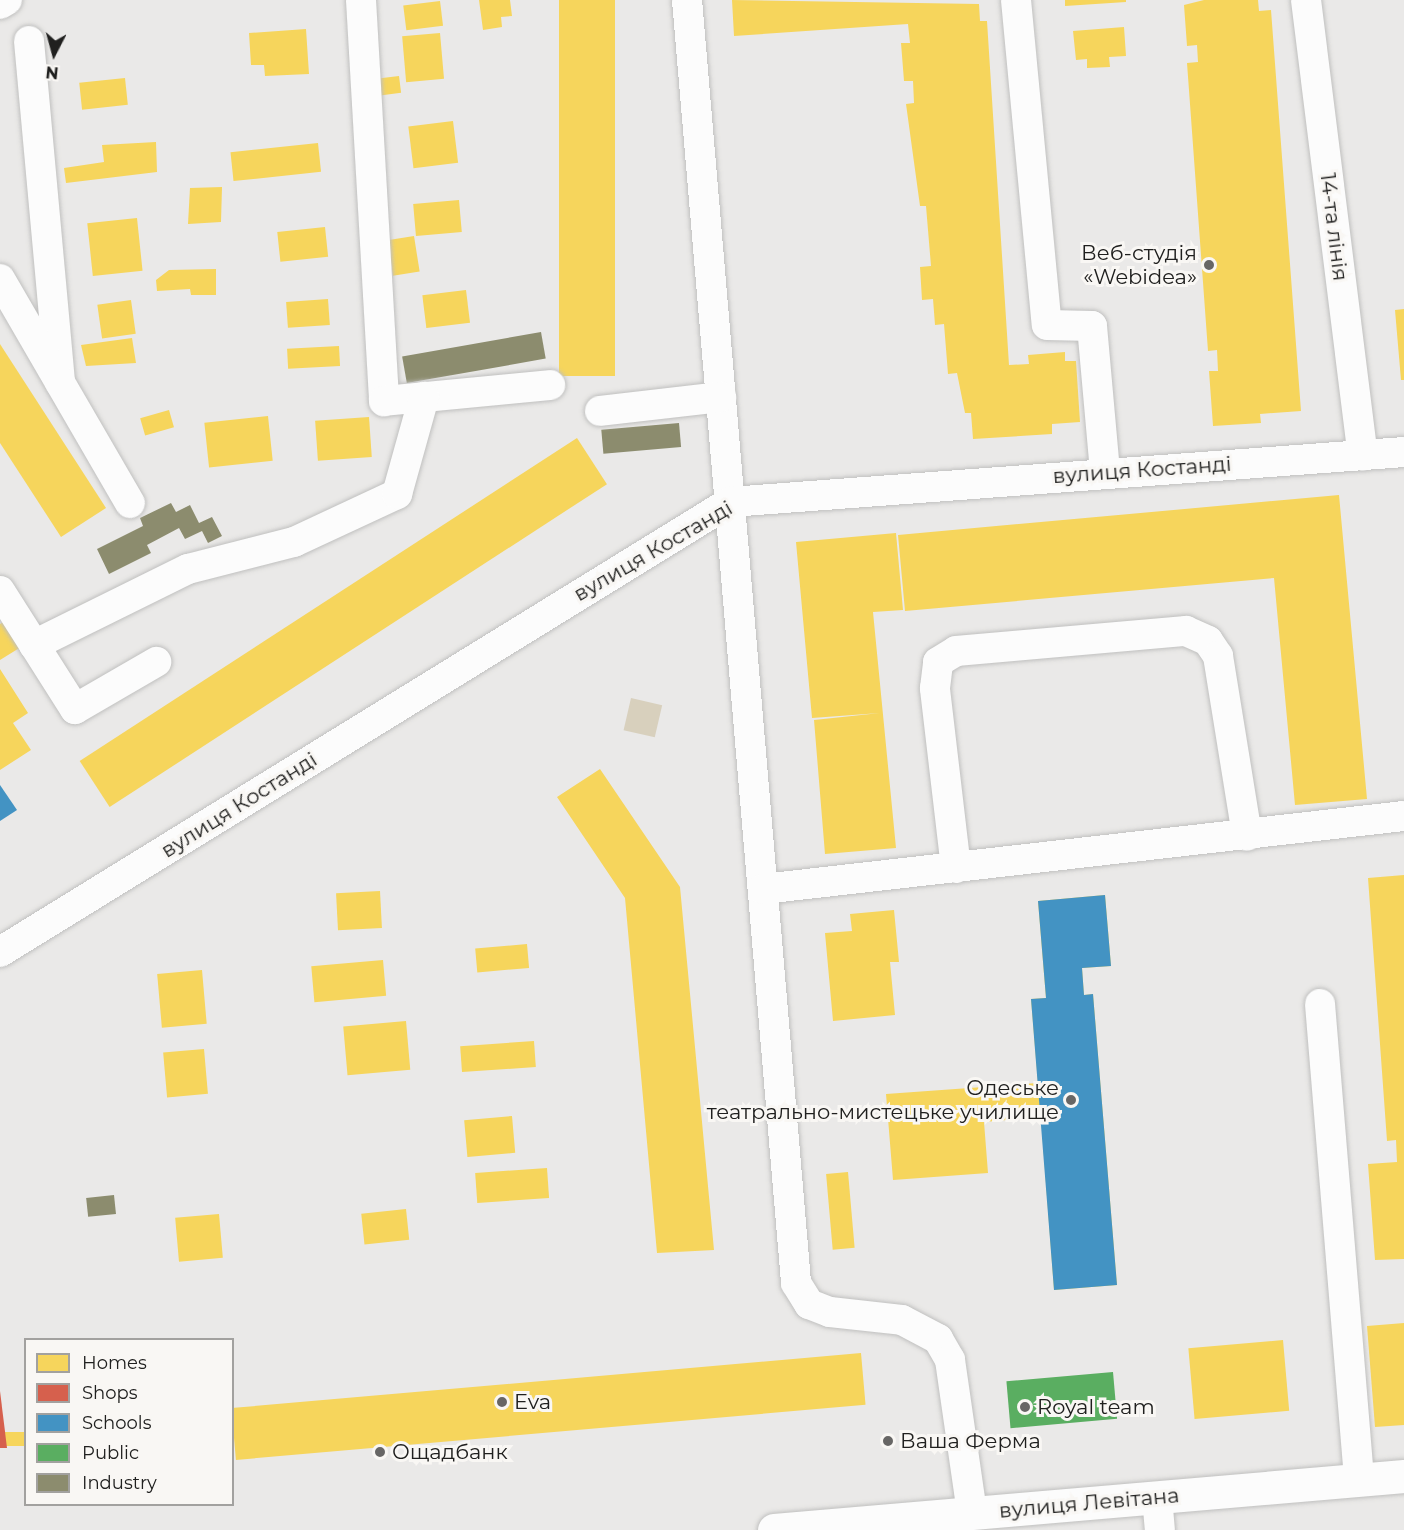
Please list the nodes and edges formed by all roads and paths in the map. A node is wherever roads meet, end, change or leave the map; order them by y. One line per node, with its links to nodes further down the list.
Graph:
1 (7, 0): 6 (street)
2 (361, 0): 11 (street)
3 (687, 0): 12 (street)
4 (1016, 0): 16 (street)
5 (1306, 0): 15 (street, 14-та лінія)
6 (0, 4)
7 (28, 41): 9 (street)
8 (0, 279): 9 (street)
9 (60, 382): 18 (street)
10 (550, 385): 11 (street)
11 (424, 397): 20 (street)
12 (721, 397): 13 (street); 17 (street)
13 (600, 411)
14 (1404, 452): 15 (street, вулиця Костанді)
15 (1363, 455): 16 (street, вулиця Костанді)
16 (1105, 473): 17 (street, вулиця Костанді)
17 (730, 502): 25 (street); 26 (street, вулиця Костанді)
18 (130, 503)
19 (0, 591): 20 (street)
20 (34, 645): 21 (street)
21 (156, 662)
22 (1404, 816): 23 (street)
23 (1247, 836): 24 (street); 24 (street)
24 (957, 868): 25 (street)
25 (763, 889): 31 (street)
26 (0, 951)
27 (1320, 1004): 29 (street)
28 (1404, 1476): 29 (main road, вулиця Левітана)
29 (1359, 1480): 30 (main road, вулиця Левітана)
30 (1157, 1497): 31 (main road, вулиця Левітана); 34 (street)
31 (972, 1513): 32 (main road, вулиця Левітана)
32 (827, 1528): 33 (main road, вулиця Левітана)
33 (774, 1530)
34 (1160, 1530)

